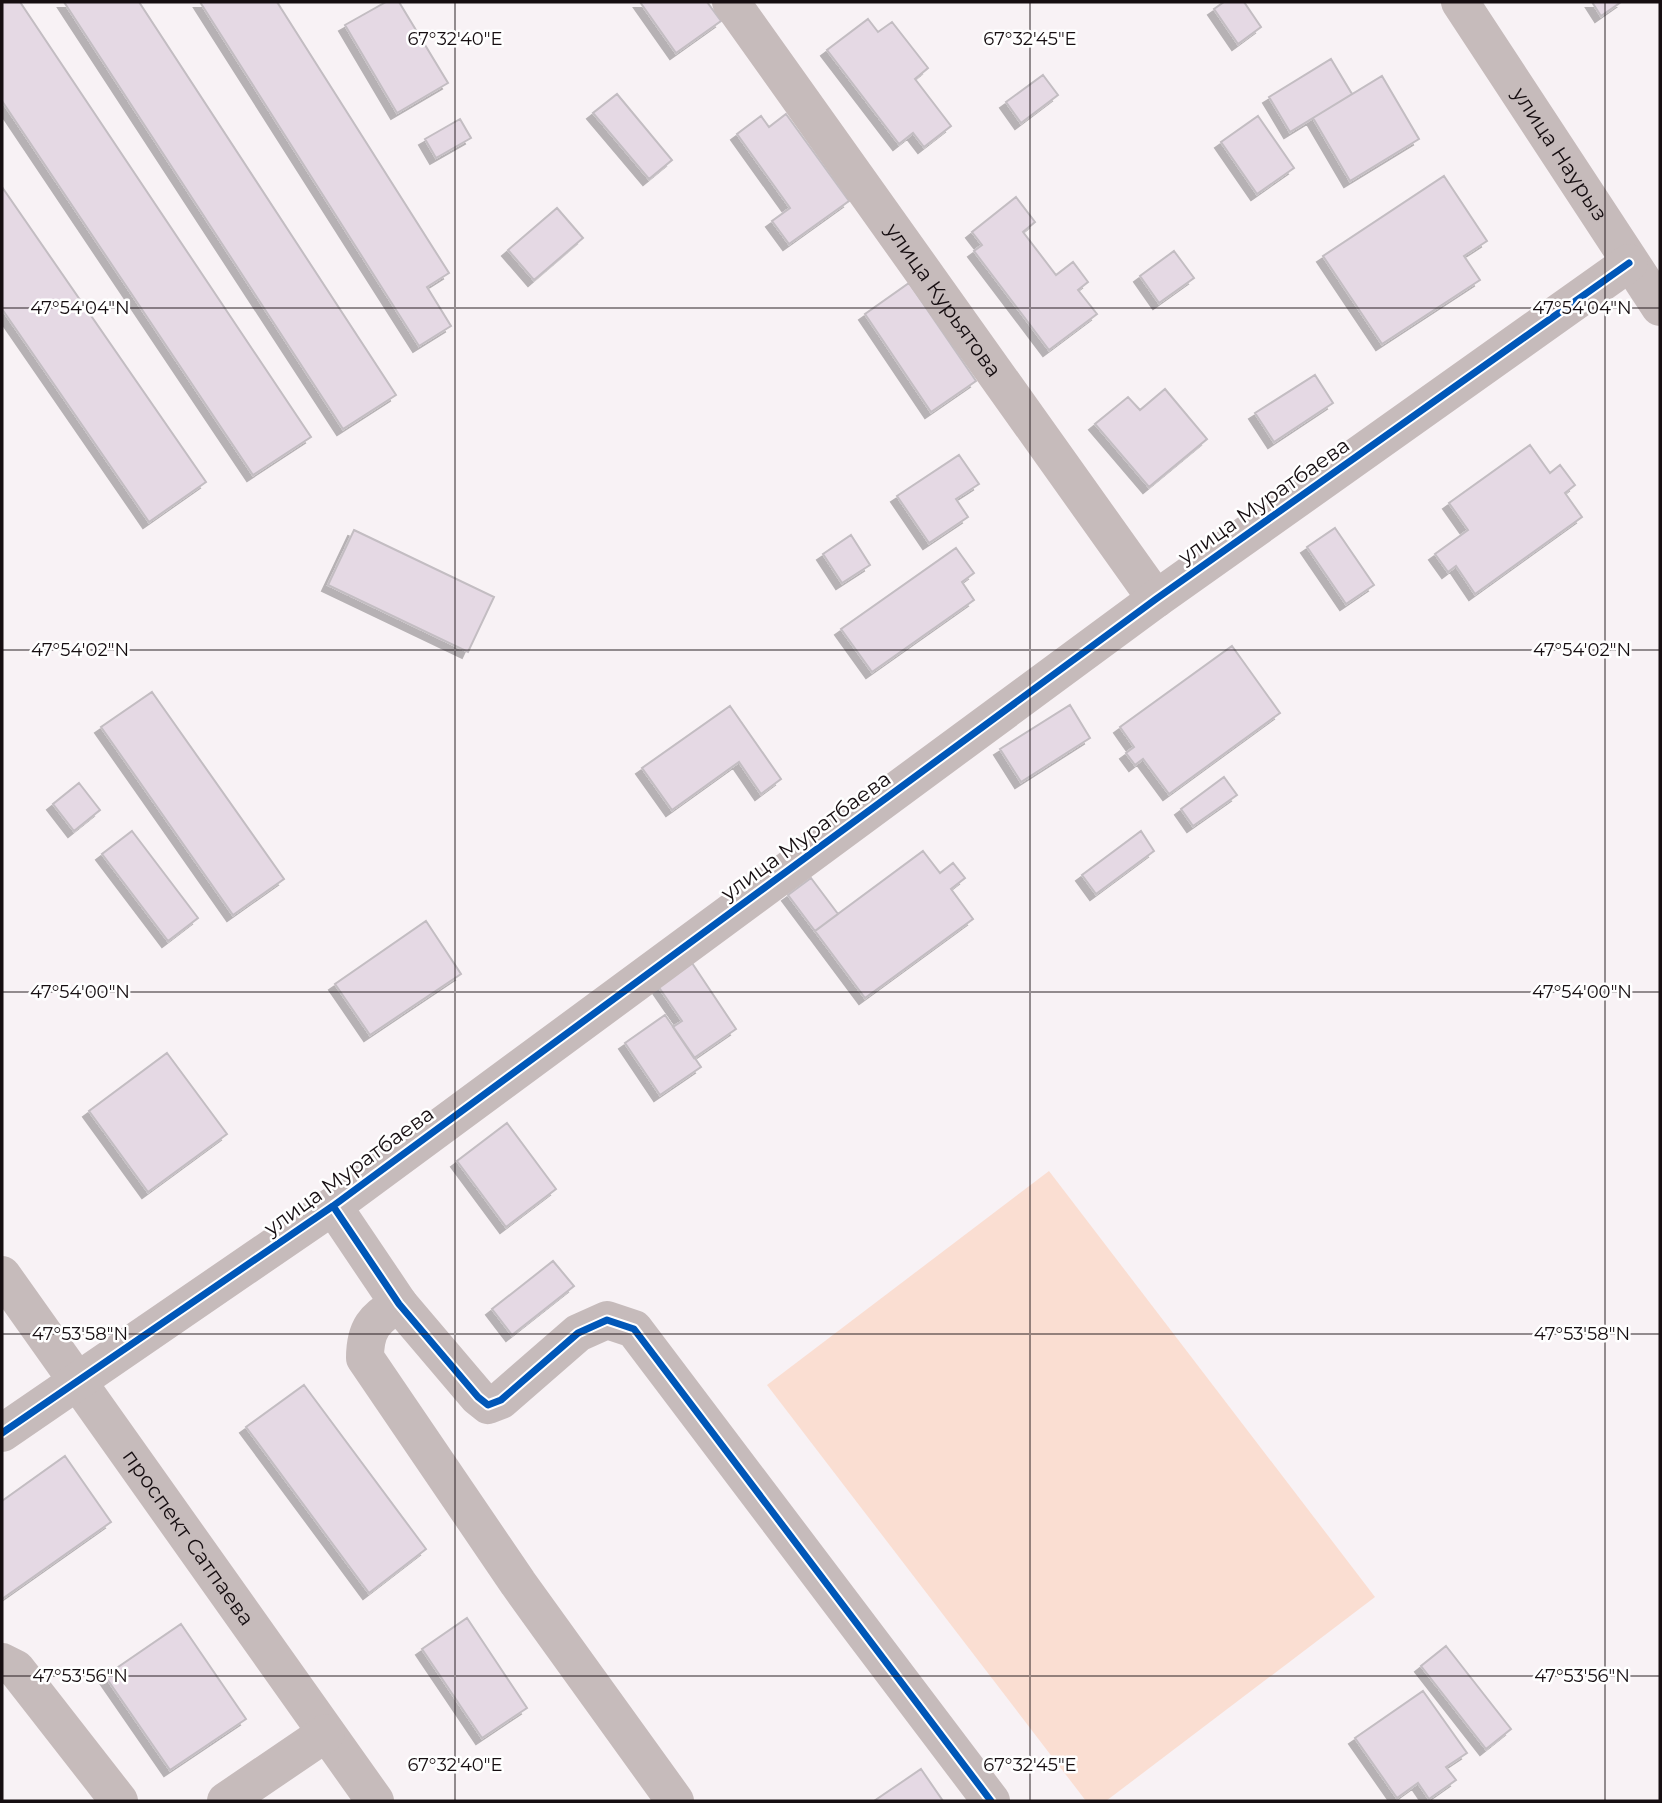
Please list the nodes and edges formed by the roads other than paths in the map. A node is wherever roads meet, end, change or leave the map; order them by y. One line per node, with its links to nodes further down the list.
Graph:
1 (731, 2): 5 (street, улица Курьятова)
2 (1460, 2): 3 (street, улица Наурыз)
3 (1629, 263): 4 (street, улица Наурыз); 5 (street, улица Муратбаева)
4 (1660, 307)
5 (1156, 599): 6 (street, улица Муратбаева)
6 (333, 1206): 8 (street); 9 (street, улица Муратбаева)
7 (2, 1275): 9 (street, проспект Сатпаева)
8 (399, 1304): 16 (street); 17 (street)
9 (77, 1381): 10 (street, улица Муратбаева); 12 (street, проспект Сатпаева)
10 (2, 1433)
11 (2, 1662): 13 (street)
12 (326, 1733): 14 (street); 15 (street, проспект Сатпаева)
13 (119, 1801)
14 (226, 1801)
15 (375, 1801)
16 (675, 1801)
17 (991, 1801)

